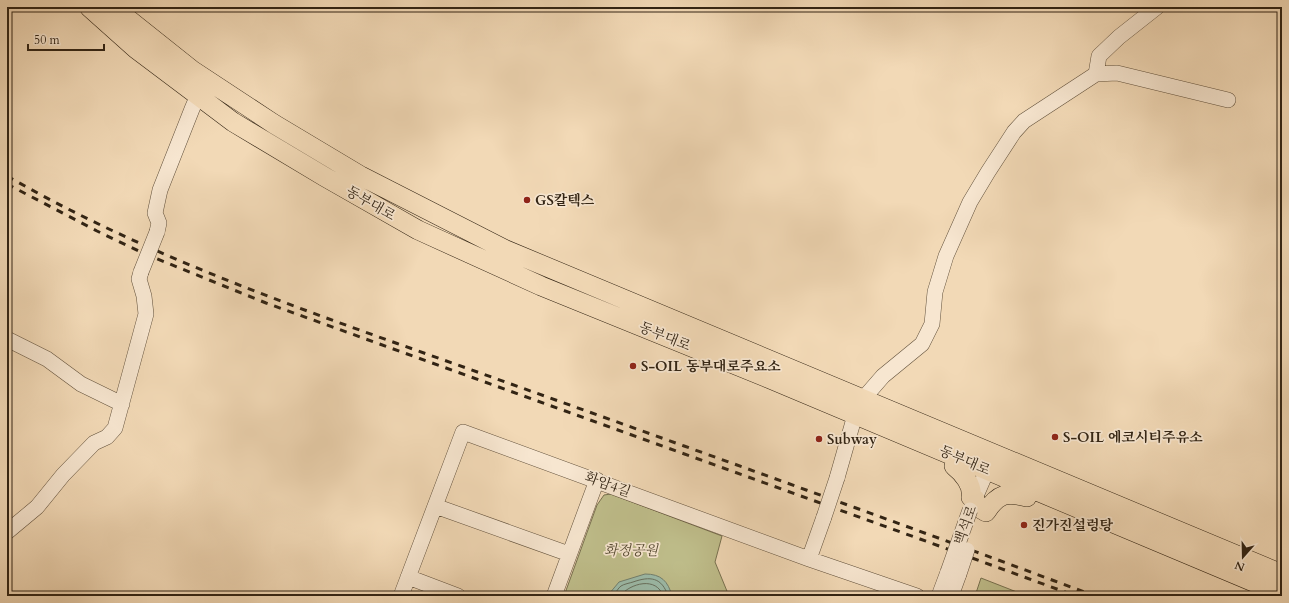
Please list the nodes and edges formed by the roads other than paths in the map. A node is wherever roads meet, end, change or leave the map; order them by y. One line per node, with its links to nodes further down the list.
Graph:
1 (89, 7): 5 (main road, 동부대로)
2 (113, 7): 5 (main road, 동부대로)
3 (1157, 7): 4 (street)
4 (1096, 74): 6 (street); 9 (street)
5 (203, 88): 8 (street, bridge); 9 (main road, 동부대로)
6 (1228, 100)
7 (7, 340): 8 (street)
8 (122, 404): 16 (street)
9 (859, 407): 10 (main road, 동부대로); 11 (main road, 동부대로); 18 (street, bridge)
10 (958, 458): 11 (main road, 동부대로); 15 (main road)
11 (994, 464): 13 (main road, 동부대로); 15 (street, 백석로); 20 (main road, 동부대로)
12 (596, 480): 14 (street, 화암4길); 17 (street); 18 (street, 화암4길)
13 (1031, 488): 15 (main road); 23 (main road, 동부대로)
14 (435, 506): 17 (street); 21 (street, 화암4길)
15 (976, 508): 19 (street, 백석로, bridge)
16 (7, 532)
17 (569, 554): 26 (street)
18 (809, 559): 22 (street, 화암4길)
19 (953, 573): 28 (street, 백석로); 29 (street, 백석로)
20 (1282, 574)
21 (408, 577): 24 (street, 화암4길); 25 (street)
22 (878, 590): 27 (street, 화암4길)
23 (1282, 594)
24 (401, 596)
25 (458, 596)
26 (554, 596)
27 (917, 596)
28 (939, 596)
29 (951, 596)

